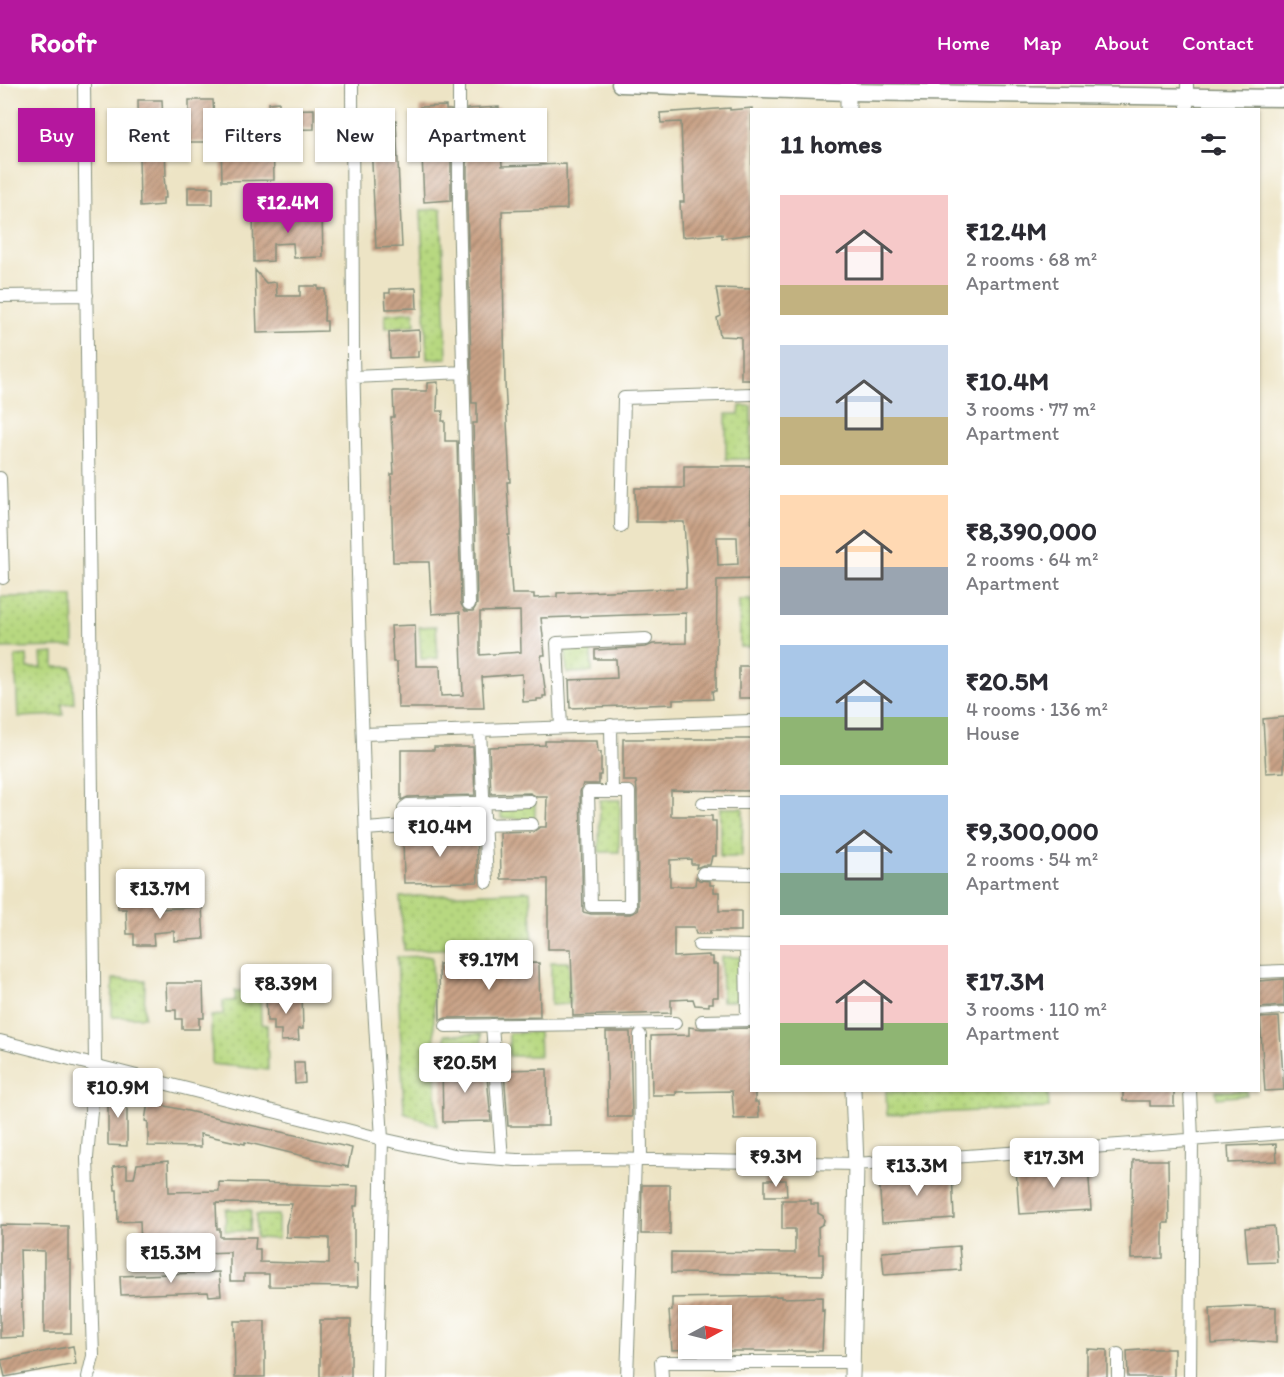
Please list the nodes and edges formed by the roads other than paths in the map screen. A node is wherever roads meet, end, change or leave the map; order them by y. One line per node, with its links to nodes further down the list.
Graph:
1 (84, 84): 9 (street)
2 (352, 84): 12 (street)
3 (459, 84): 11 (street)
4 (620, 84): 5 (main road)
5 (848, 88): 6 (main road); 8 (street)
6 (1187, 96): 7 (main road)
7 (1284, 98)
8 (848, 108)
9 (87, 295): 10 (street); 50 (street)
10 (0, 296)
11 (464, 372): 12 (street); 18 (street)
12 (354, 377): 24 (street)
13 (750, 394): 16 (street)
14 (0, 478): 15 (street)
15 (0, 510): 17 (street)
16 (621, 526)
17 (3, 578)
18 (469, 604)
19 (646, 639): 22 (street)
20 (750, 721): 21 (street)
21 (611, 725): 22 (street); 25 (street)
22 (561, 727): 23 (street)
23 (480, 730): 24 (street); 27 (street)
24 (363, 734): 33 (street)
25 (612, 792): 25 (street)
26 (530, 801): 27 (street)
27 (484, 803): 31 (street); 32 (street)
28 (703, 803): 29 (street)
29 (750, 803)
30 (532, 824): 31 (street)
31 (485, 825): 32 (street); 36 (street)
32 (405, 826): 33 (street)
33 (366, 829): 54 (street)
34 (703, 873): 35 (street)
35 (750, 874)
36 (487, 882)
37 (699, 945): 38 (street)
38 (749, 946): 43 (street)
39 (1284, 971): 40 (street)
40 (1260, 972)
41 (1284, 1011): 42 (lane)
42 (1260, 1013)
43 (749, 1020): 44 (street)
44 (702, 1021)
45 (675, 1023): 46 (street)
46 (492, 1025): 47 (street); 56 (street)
47 (446, 1026)
48 (640, 1035): 57 (street)
49 (0, 1041): 50 (street)
50 (95, 1064): 54 (street); 61 (street)
51 (854, 1092): 58 (street)
52 (1190, 1092): 55 (street)
53 (1284, 1133): 55 (street)
54 (382, 1139): 56 (street); 62 (street)
55 (1192, 1140): 58 (street); 66 (street)
56 (502, 1159): 57 (street)
57 (638, 1160): 58 (street); 63 (street)
58 (856, 1164): 60 (street)
59 (1118, 1354): 65 (street)
60 (852, 1369): 64 (street)
61 (87, 1377)
62 (377, 1377)
63 (627, 1377)
64 (662, 1377)
65 (1118, 1377)
66 (1190, 1377)

